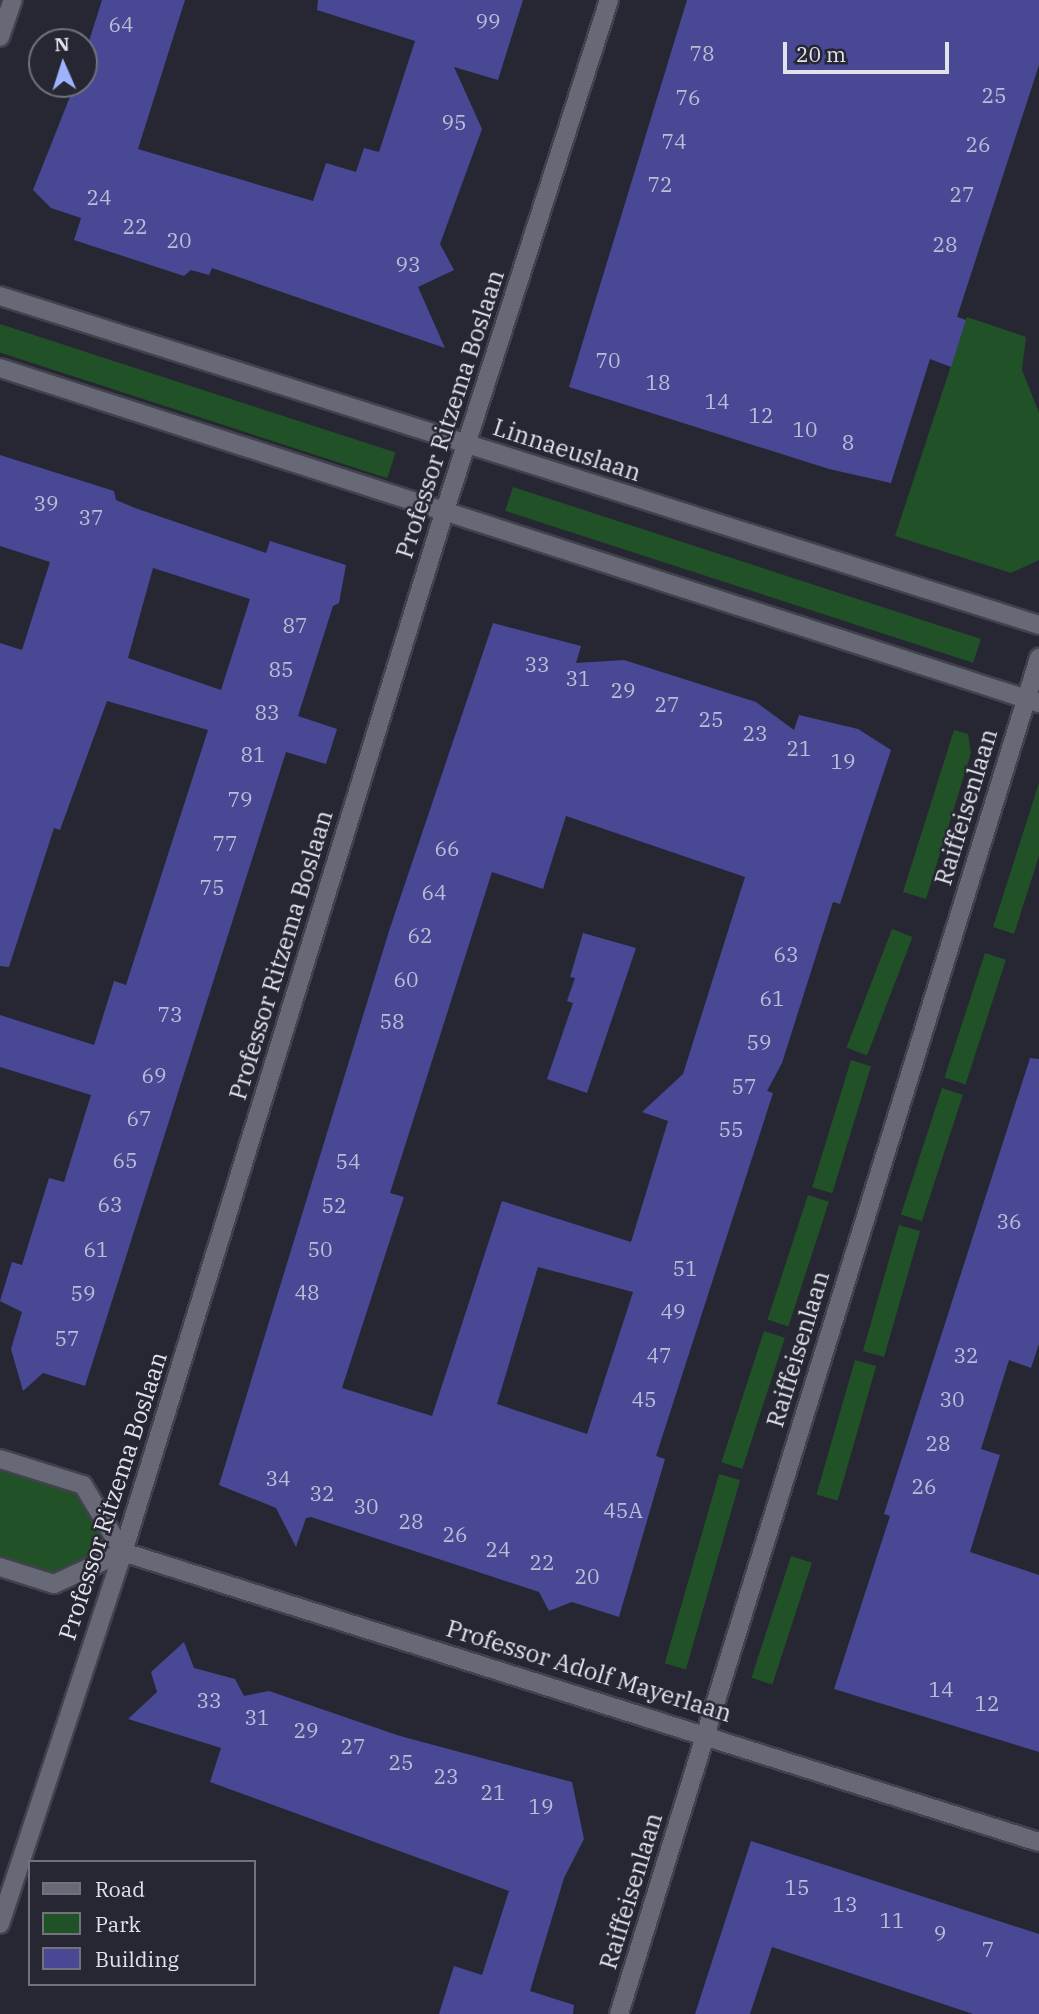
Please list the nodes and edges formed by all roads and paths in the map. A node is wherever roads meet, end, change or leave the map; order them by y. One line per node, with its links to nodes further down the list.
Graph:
1 (13, 0): 3 (street)
2 (609, 0): 6 (street, Professor Ritzema Boslaan)
3 (0, 37)
4 (0, 296): 6 (street, Linnaeuslaan)
5 (0, 368): 7 (street)
6 (466, 444): 7 (street, Professor Ritzema Boslaan); 8 (street, Linnaeuslaan)
7 (444, 510): 10 (street); 12 (street, Professor Ritzema Boslaan)
8 (1039, 625)
9 (1039, 658): 10 (street)
10 (1032, 701): 14 (street, Raiffeisenlaan)
11 (0, 1459): 12 (street)
12 (122, 1552): 13 (street); 14 (street, Professor Adolf Mayerlaan); 16 (street, Professor Ritzema Boslaan)
13 (0, 1567)
14 (705, 1733): 15 (street, Professor Adolf Mayerlaan); 17 (street, Raiffeisenlaan)
15 (1039, 1842)
16 (0, 1924)
17 (620, 2014)

